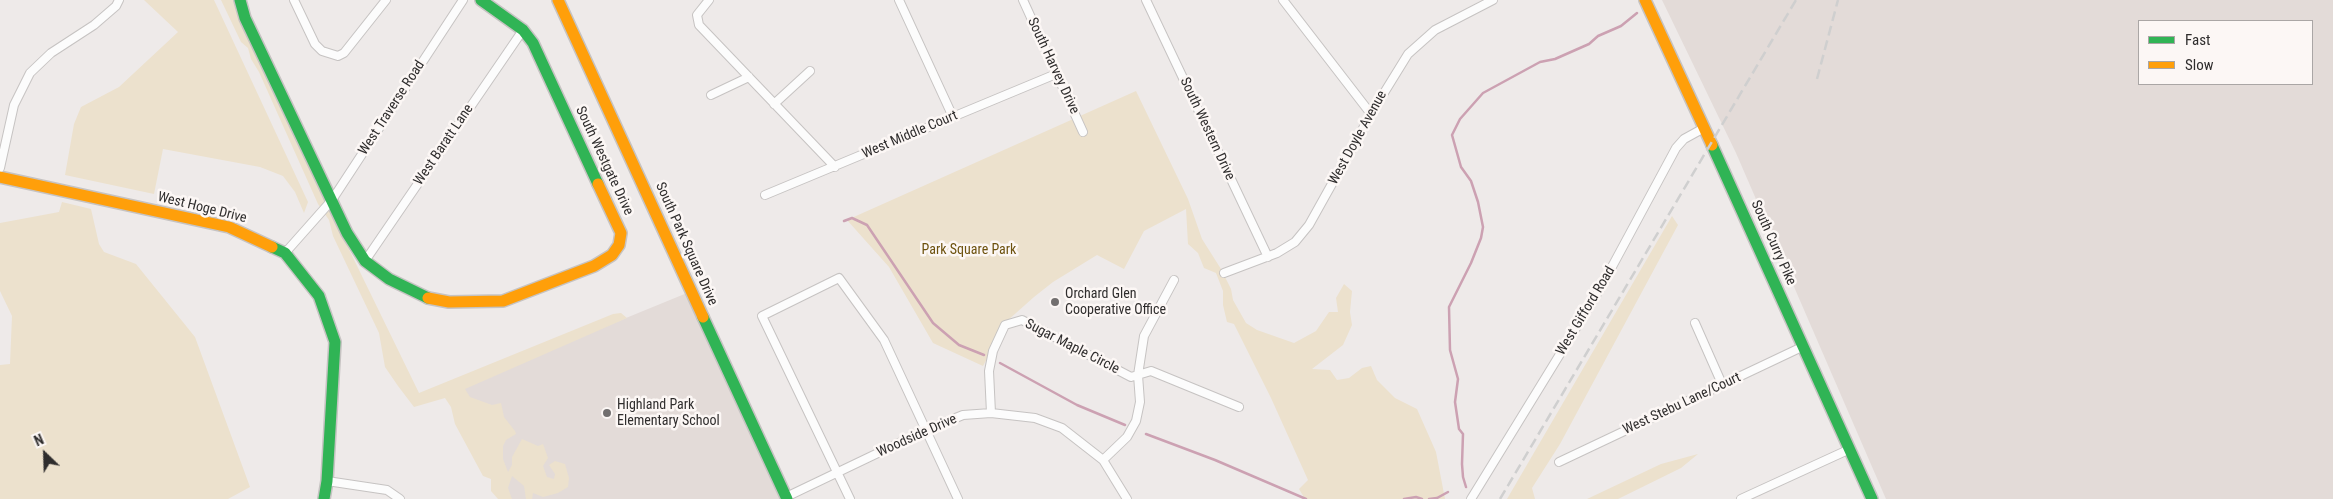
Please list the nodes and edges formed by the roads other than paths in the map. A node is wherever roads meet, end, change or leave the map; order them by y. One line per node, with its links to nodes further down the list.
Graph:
1 (119, 0): 26 (street)
2 (240, 0): 29 (street, South Westgate Drive)
3 (294, 0): 4 (street)
4 (386, 0)
5 (463, 0): 29 (street, West Traverse Road)
6 (481, 0): 15 (street, South Westgate Drive)
7 (558, 0): 47 (street, South Park Square Drive)
8 (709, 0): 18 (street)
9 (899, 0): 22 (street)
10 (1022, 0): 17 (street, South Harvey Drive)
11 (1146, 0): 31 (street, South Western Drive)
12 (1283, 0): 21 (street)
13 (1494, 0): 21 (street, West Doyle Avenue)
14 (1645, 0): 23 (street, South Curry Pike)
15 (523, 30): 32 (street, West Baratt Lane); 32 (street, South Westgate Drive)
16 (810, 71): 20 (street)
17 (1056, 74): 22 (street, West Middle Court); 24 (street, South Harvey Drive)
18 (749, 77): 19 (street); 20 (street)
19 (711, 95)
20 (774, 104): 25 (street)
21 (1371, 114): 31 (street, West Doyle Avenue)
22 (953, 117): 25 (street, West Middle Court)
23 (1704, 128): 36 (street, South Curry Pike); 53 (street, West Gifford Road)
24 (1083, 132)
25 (835, 167): 28 (street, West Middle Court)
26 (0, 168)
27 (0, 177): 30 (street, West Hoge Drive)
28 (765, 195)
29 (332, 200): 30 (street, West Traverse Road); 32 (street, South Westgate Drive)
30 (285, 253): 46 (street, West Hoge Drive)
31 (1268, 257): 33 (street, West Doyle Avenue)
32 (365, 261)
33 (1224, 273)
34 (1174, 280): 37 (street)
35 (1695, 323): 38 (street)
36 (1804, 346): 38 (street, West Stebu Lane/Court); 42 (street, South Curry Pike)
37 (1138, 375): 39 (street, Sugar Maple Circle); 40 (street, Sugar Maple Circle); 43 (street)
38 (1722, 384): 44 (street, West Stebu Lane/Court)
39 (1240, 407)
40 (992, 412): 41 (street, Woodside Drive); 43 (street, Woodside Drive)
41 (926, 430): 45 (street, Woodside Drive); 45 (street); 51 (street)
42 (1850, 449): 54 (street); 55 (street, South Curry Pike)
43 (1104, 460): 52 (street)
44 (1559, 462)
45 (838, 473): 47 (street, Woodside Drive); 50 (street)
46 (327, 481): 48 (street, West Hoge Drive); 49 (street)
47 (786, 498)
48 (324, 499)
49 (400, 499)
50 (850, 499)
51 (958, 499)
52 (1127, 499)
53 (1471, 499)
54 (1741, 499)
55 (1872, 499)

